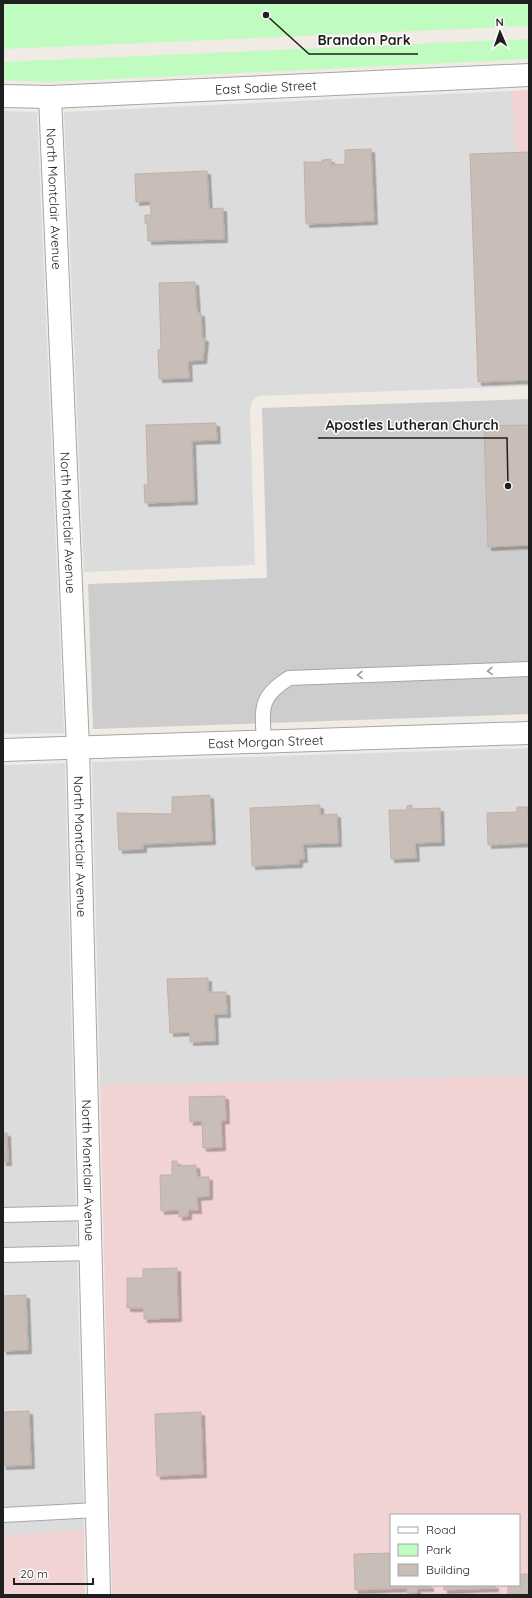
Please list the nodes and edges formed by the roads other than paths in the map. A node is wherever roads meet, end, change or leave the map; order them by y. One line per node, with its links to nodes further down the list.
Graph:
1 (529, 75): 3 (street, East Sadie Street)
2 (3, 96): 3 (street, East Sadie Street)
3 (50, 97): 7 (street, North Montclair Avenue)
4 (529, 669): 6 (lane, one-way to 6)
5 (529, 733): 6 (street, East Morgan Street)
6 (264, 742): 7 (street, East Morgan Street)
7 (78, 748): 8 (street, East Morgan Street); 9 (street, North Montclair Avenue)
8 (3, 750)
9 (90, 1213): 10 (lane); 11 (street, North Montclair Avenue)
10 (3, 1215)
11 (91, 1253): 12 (lane); 13 (street, North Montclair Avenue)
12 (3, 1256)
13 (97, 1510): 14 (lane); 15 (street, North Montclair Avenue)
14 (3, 1515)
15 (99, 1595)

